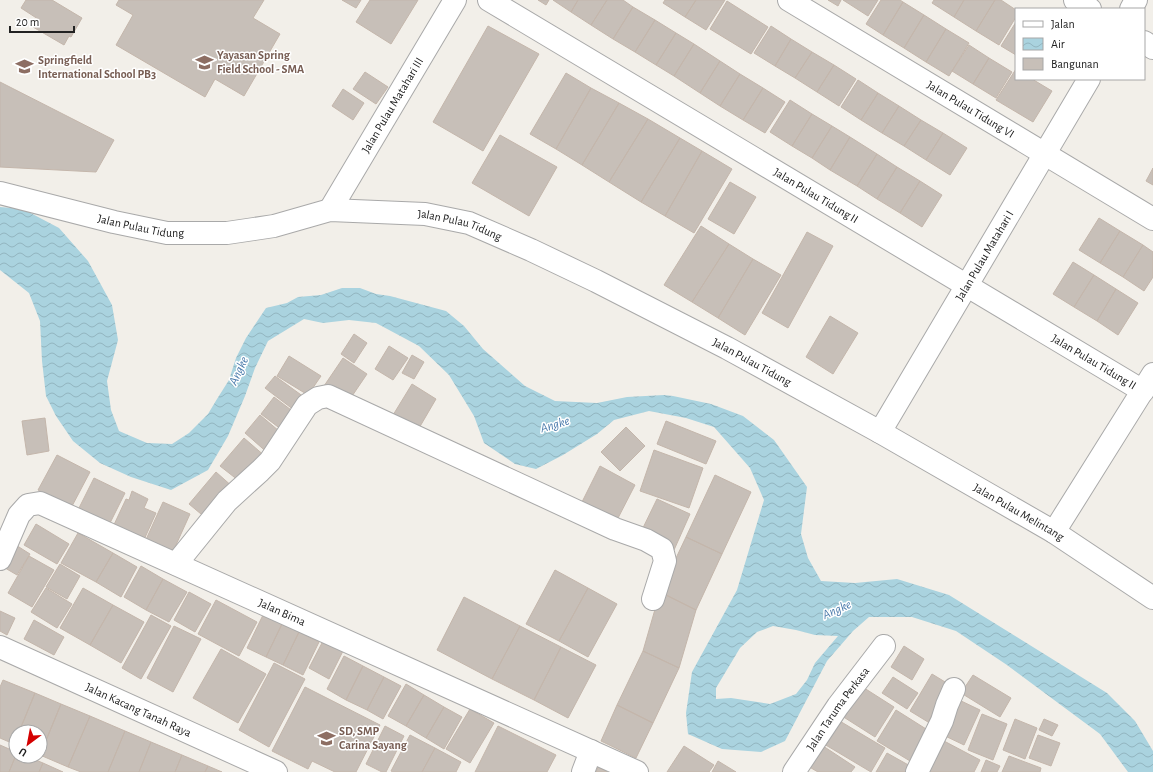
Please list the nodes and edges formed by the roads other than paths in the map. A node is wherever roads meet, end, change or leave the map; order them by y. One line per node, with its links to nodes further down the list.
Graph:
1 (455, 0): 9 (street, Jalan Pulau Matahari III)
2 (489, 0): 11 (street, Jalan Pulau Tidung II)
3 (789, 0): 7 (street, Jalan Pulau Tidung VI)
4 (1074, 0): 5 (street)
5 (1088, 8)
6 (1088, 80): 7 (street, Jalan Pulau Matahari I)
7 (1045, 154): 10 (street, Jalan Pulau Tidung VI); 11 (street, Jalan Pulau Matahari I)
8 (0, 193): 9 (street, Jalan Pulau Tidung)
9 (330, 210): 13 (street, Jalan Pulau Tidung)
10 (1153, 219)
11 (967, 286): 12 (street, Jalan Pulau Tidung II); 13 (street, Jalan Pulau Matahari I)
12 (1148, 382): 14 (street)
13 (880, 432): 14 (street, Jalan Pulau Melintang)
14 (1054, 532): 17 (street, Jalan Pulau Melintang)
15 (0, 559): 16 (street, Jalan Bima)
16 (176, 564): 18 (street); 22 (street, Jalan Bima)
17 (1153, 598)
18 (653, 599)
19 (884, 646): 26 (street, Jalan Taruma Perkasa)
20 (0, 647): 23 (street, Jalan Kacang Tanah Raya)
21 (954, 689): 27 (street)
22 (591, 751): 24 (street); 25 (street)
23 (272, 771)
24 (583, 772)
25 (637, 772)
26 (794, 772)
27 (917, 772)

